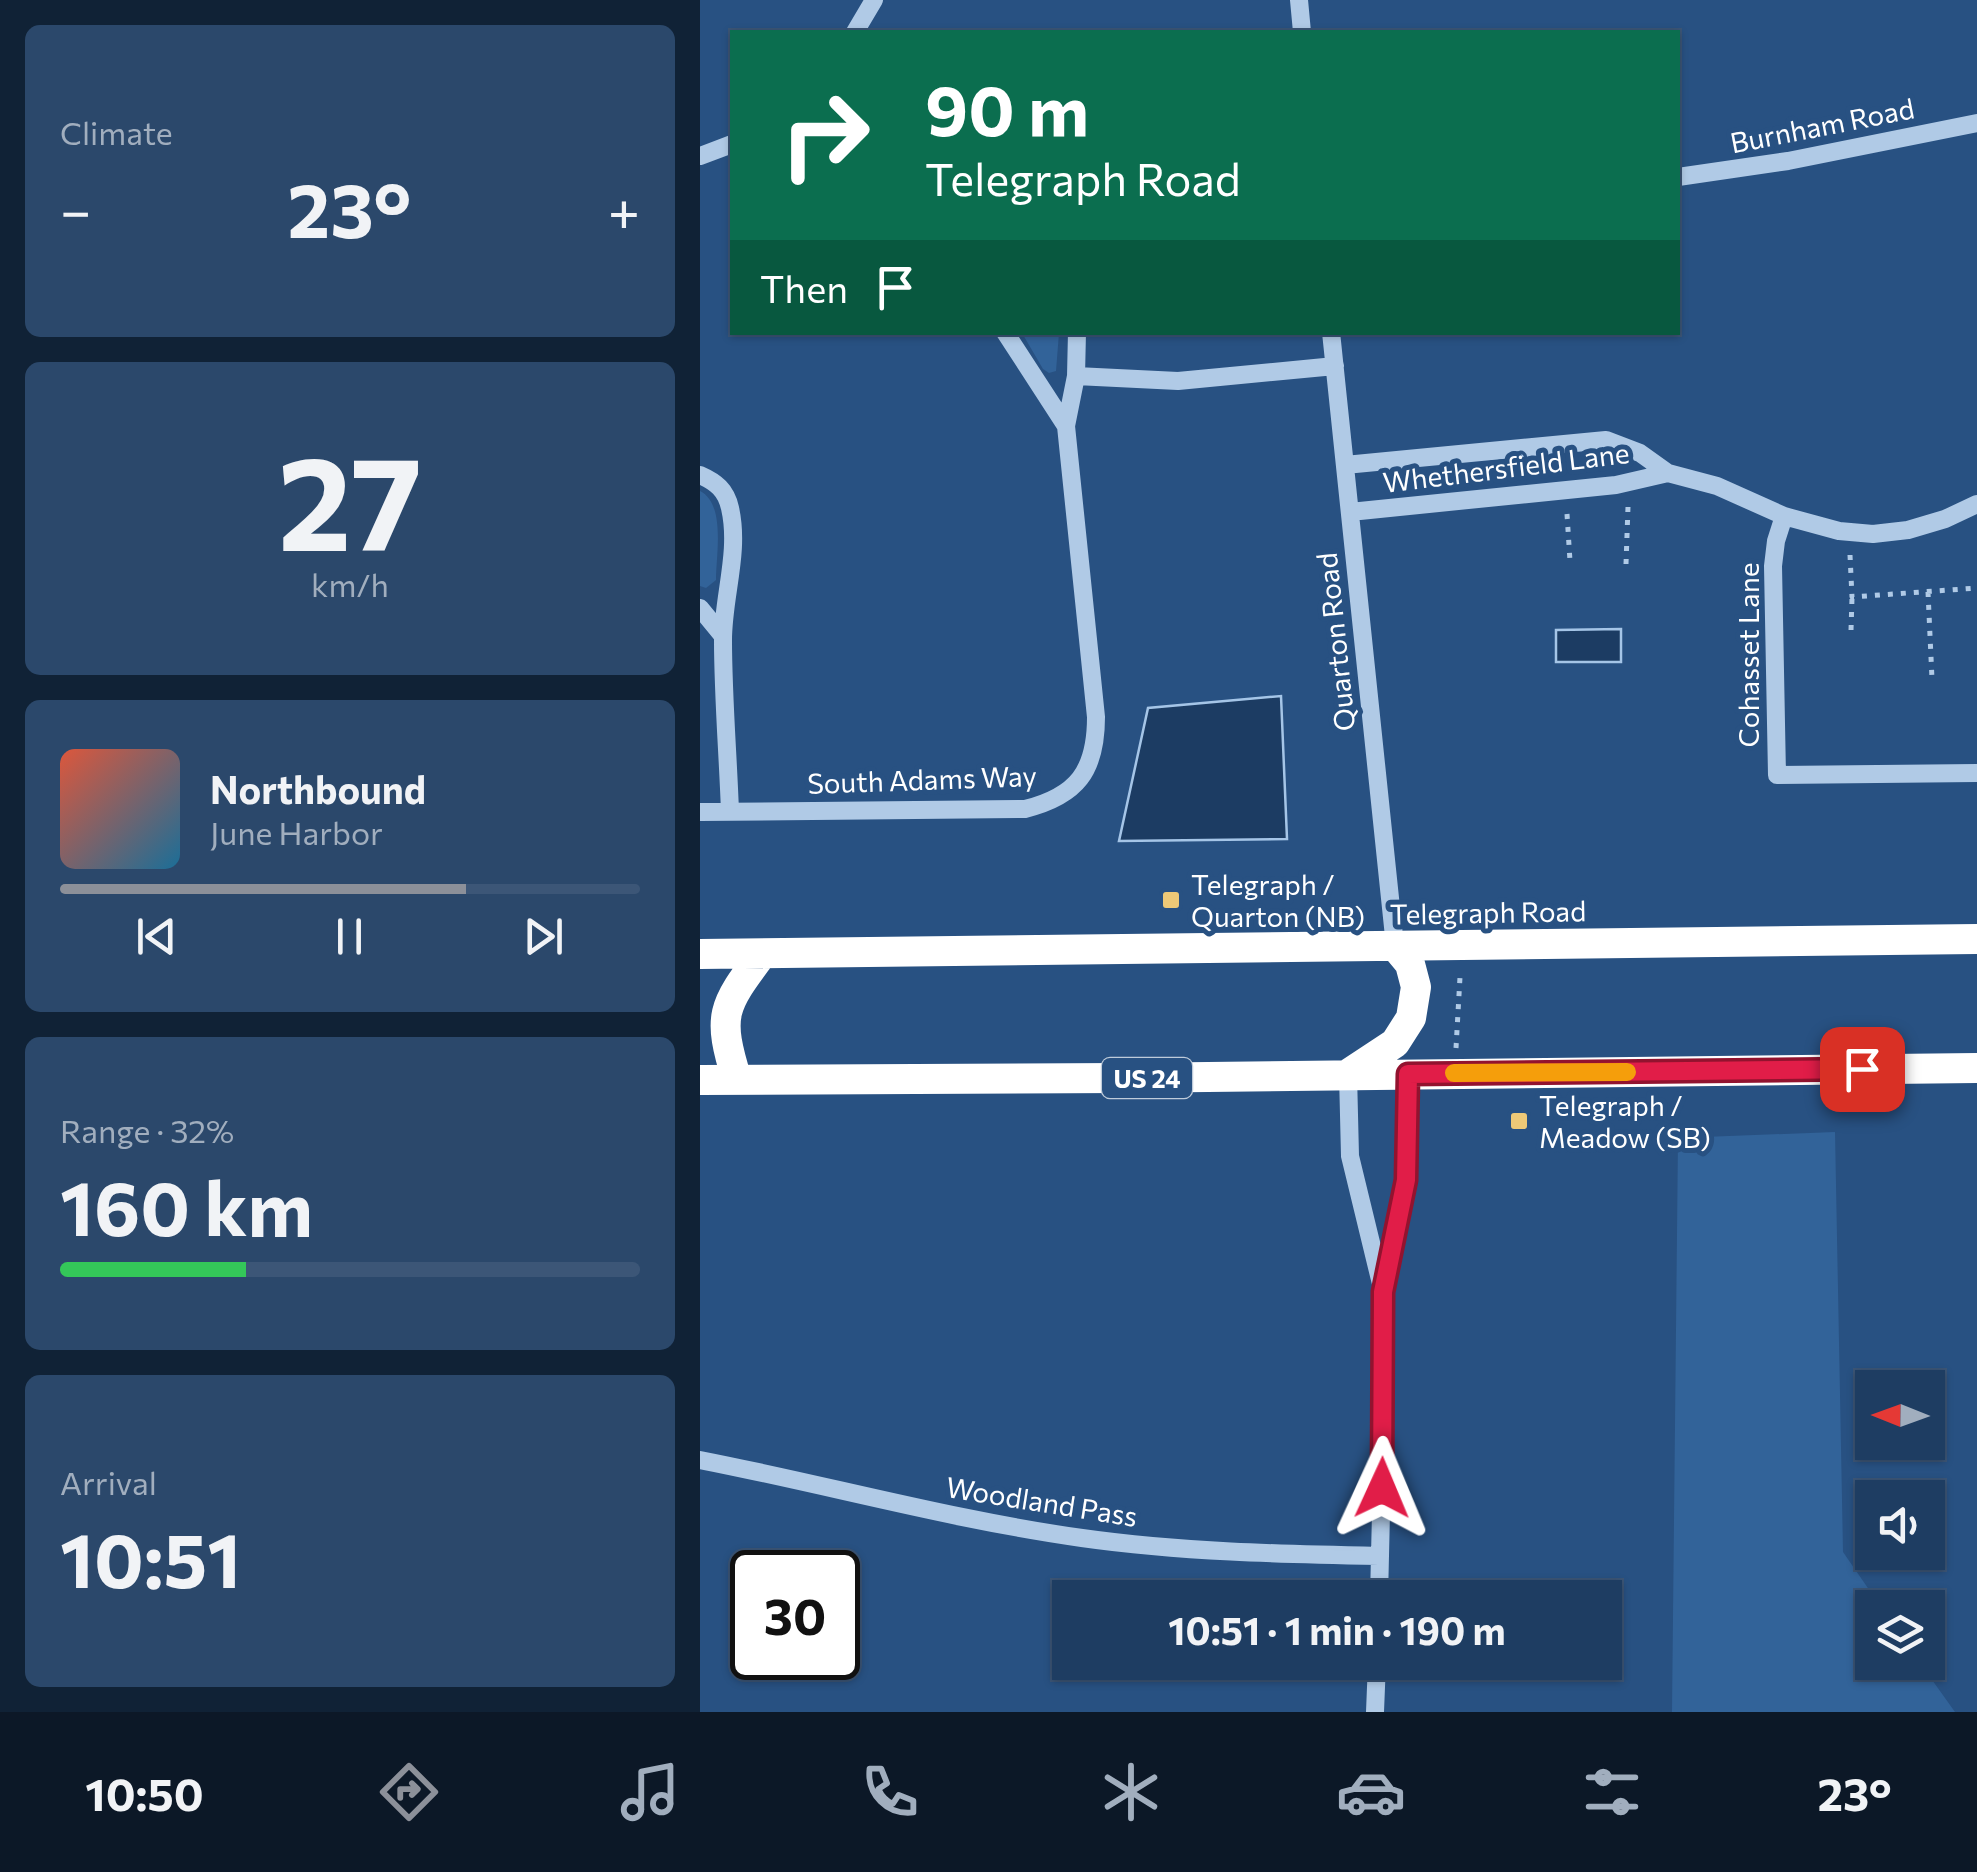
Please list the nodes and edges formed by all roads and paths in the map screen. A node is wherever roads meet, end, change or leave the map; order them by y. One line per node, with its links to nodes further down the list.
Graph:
1 (874, 0): 3 (street)
2 (1299, 0): 4 (street)
3 (856, 30)
4 (1302, 30)
5 (1977, 123): 8 (street, Burnham Road)
6 (730, 145): 7 (street)
7 (700, 156)
8 (1680, 177)
9 (1008, 335): 14 (street, South Adams Way)
10 (1077, 335): 13 (street, South Adams Way)
11 (1332, 335): 12 (street, Quarton Road)
12 (1335, 366): 13 (street); 15 (street, Quarton Road)
13 (1076, 376): 14 (street, South Adams Way)
14 (1066, 426): 35 (street, South Adams Way)
15 (1345, 465): 16 (street, Whethersfield Lane); 21 (street, Quarton Road)
16 (1668, 473): 21 (street, Whethersfield Lane); 22 (street, Whethersfield Lane)
17 (700, 475): 31 (street)
18 (1628, 502): 25 (path)
19 (1977, 504): 22 (street, Whethersfield Lane)
20 (1566, 508): 24 (path)
21 (1350, 512): 37 (street, Quarton Road)
22 (1784, 516): 33 (street, Cohasset Lane)
23 (1850, 548): 28 (path)
24 (1570, 561)
25 (1626, 564)
26 (1977, 588): 27 (path)
27 (1928, 592): 28 (path); 32 (path)
28 (1852, 597): 30 (path)
29 (700, 608): 31 (street)
30 (1851, 630)
31 (723, 636): 35 (street)
32 (1932, 680)
33 (1977, 774)
34 (700, 812): 35 (street, South Adams Way)
35 (730, 812)
36 (1977, 940): 37 (highway, Telegraph Road)
37 (1395, 946): 39 (highway, Telegraph Road); 43 (highway)
38 (700, 954): 39 (highway, Telegraph Road)
39 (762, 954): 46 (highway)
40 (1460, 977): 41 (path)
41 (1456, 1050)
42 (1977, 1068): 44 (highway, US 24)
43 (1348, 1074): 44 (highway, US 24); 46 (highway, US 24); 47 (street)
44 (1408, 1074): 47 (street)
45 (700, 1080): 46 (highway, US 24)
46 (737, 1080)
47 (1383, 1292): 49 (street)
48 (700, 1460): 49 (street, Woodland Pass)
49 (1380, 1556): 50 (street)
50 (1379, 1580)
51 (1376, 1680): 52 (street)
52 (1375, 1712)

